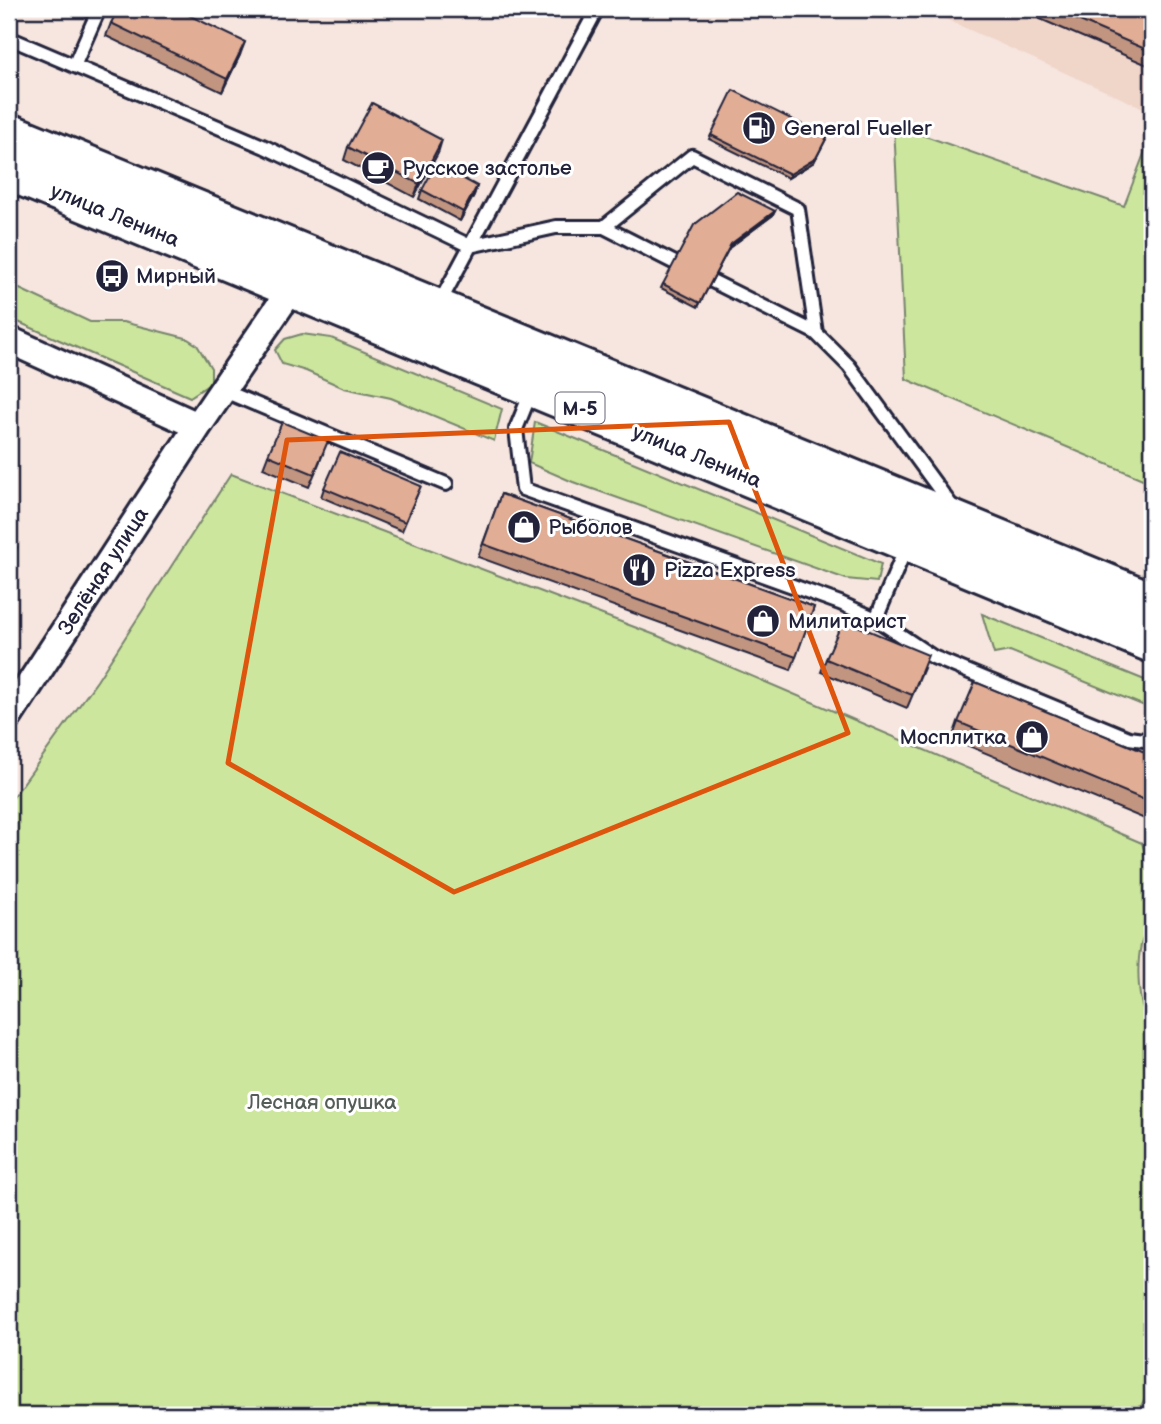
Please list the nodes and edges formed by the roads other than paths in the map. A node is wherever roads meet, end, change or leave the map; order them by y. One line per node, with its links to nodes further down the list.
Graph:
1 (99, 9): 4 (lane)
2 (597, 9): 8 (lane)
3 (9, 38): 4 (lane)
4 (74, 66): 8 (lane)
5 (9, 133): 12 (main road, улица Ленина / М-5)
6 (9, 171): 11 (main road, улица Ленина / М-5)
7 (604, 227): 8 (lane); 9 (lane); 13 (lane)
8 (470, 246): 12 (lane)
9 (675, 263)
10 (712, 281): 13 (lane)
11 (292, 288): 15 (main road, улица Ленина / М-5); 16 (street, Зелёная улица)
12 (436, 309): 19 (main road, улица Ленина / М-5)
13 (816, 333): 19 (lane)
14 (9, 340): 17 (street)
15 (533, 388): 20 (main road, улица Ленина / М-5); 22 (lane)
16 (222, 390): 17 (street, Зелёная улица); 18 (lane)
17 (198, 426): 24 (street, Зелёная улица)
18 (446, 484)
19 (966, 525): 21 (main road, улица Ленина / М-5)
20 (907, 543): 22 (lane); 23 (main road, улица Ленина / М-5)
21 (1152, 602)
22 (876, 619): 25 (lane)
23 (1152, 643)
24 (9, 716)
25 (1152, 741)

